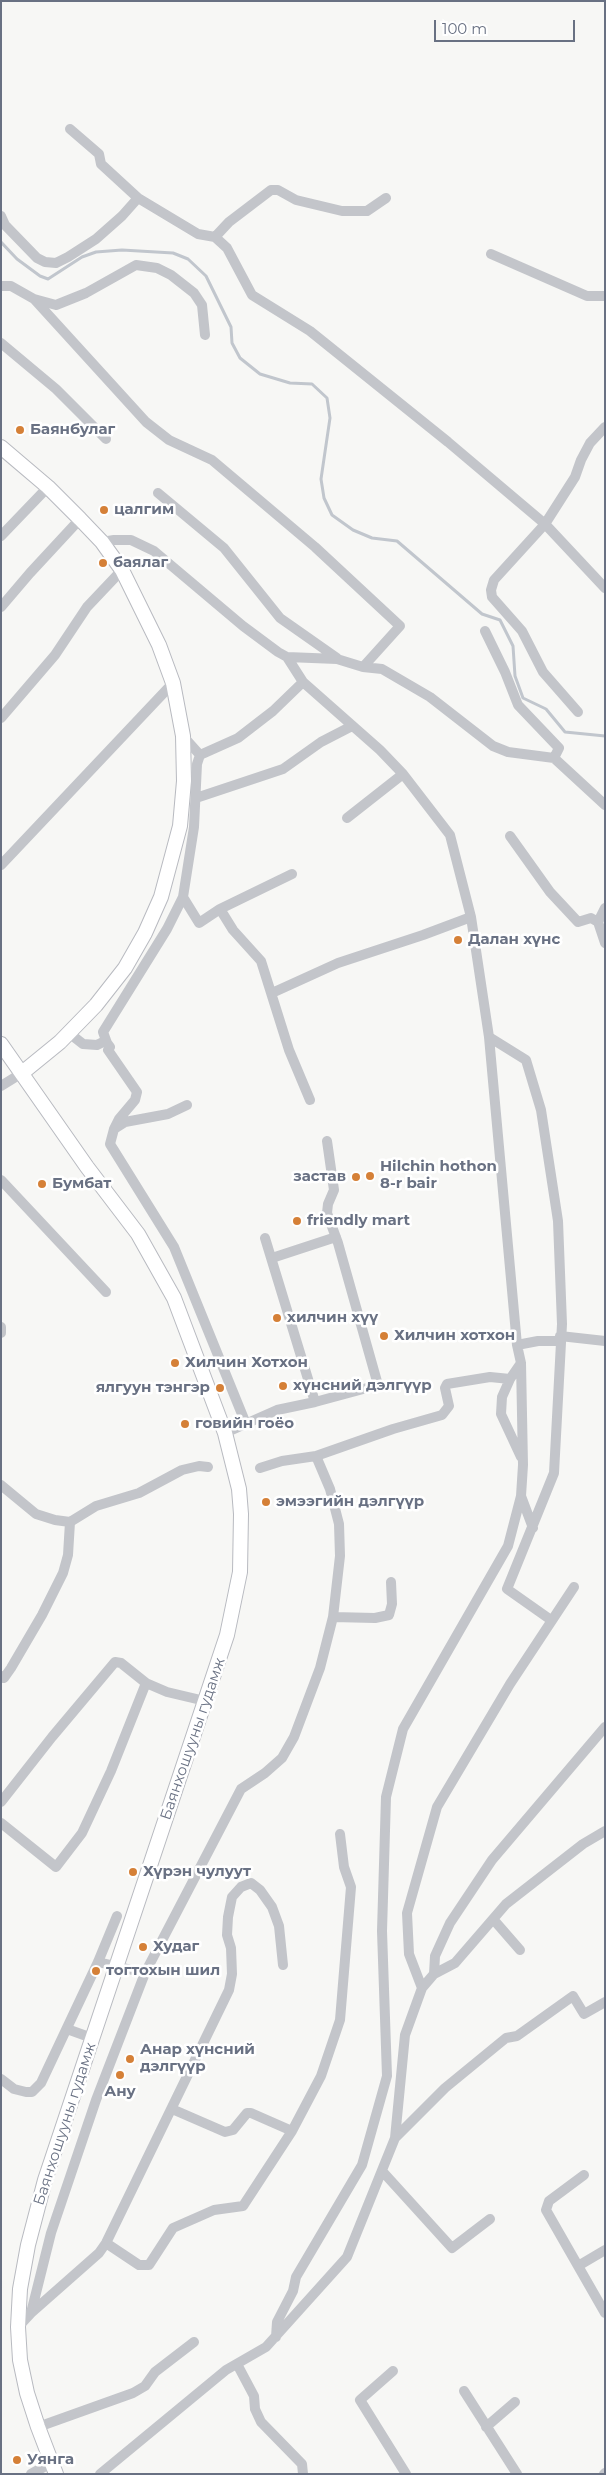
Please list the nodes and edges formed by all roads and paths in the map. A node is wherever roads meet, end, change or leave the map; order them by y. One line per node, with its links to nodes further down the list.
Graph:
1 (70, 129): 2 (street)
2 (138, 198): 4 (street); 5 (street)
3 (386, 198): 5 (street)
4 (1, 216)
5 (215, 237): 18 (street)
6 (491, 254): 8 (street)
7 (1, 286): 9 (street)
8 (605, 296)
9 (34, 300): 10 (street); 27 (street)
10 (205, 335)
11 (1, 343): 13 (street)
12 (605, 427): 18 (street)
13 (106, 439)
14 (2, 450): 15 (main road)
15 (48, 487): 17 (main road); 19 (street)
16 (158, 493): 26 (street)
17 (80, 519): 20 (main road); 23 (street)
18 (545, 524): 22 (street); 30 (street)
19 (1, 536)
20 (102, 542): 21 (main road); 25 (street)
21 (122, 570): 29 (main road); 31 (street)
22 (605, 588)
23 (1, 607)
24 (486, 631): 35 (street)
25 (288, 656): 26 (street); 28 (street)
26 (337, 659): 27 (street)
27 (363, 667): 35 (street)
28 (303, 682): 32 (street); 34 (street)
29 (173, 683): 33 (main road); 41 (street)
30 (578, 712)
31 (1, 718)
32 (352, 726): 36 (street); 37 (street)
33 (183, 736): 34 (street); 50 (main road)
34 (200, 755): 37 (street)
35 (554, 758): 38 (street)
36 (403, 774): 39 (street); 46 (street)
37 (196, 798): 43 (street)
38 (605, 805)
39 (347, 818)
40 (510, 836): 47 (street)
41 (1, 865)
42 (292, 874): 45 (street)
43 (183, 897): 45 (street); 52 (street)
44 (605, 908): 47 (street)
45 (220, 909): 49 (street)
46 (471, 917): 49 (street); 51 (street)
47 (598, 922): 48 (street)
48 (605, 943)
49 (272, 993): 57 (street)
50 (69, 1032): 52 (street); 54 (main road)
51 (489, 1037): 68 (street); 70 (street)
52 (106, 1041): 59 (street)
53 (1, 1044): 54 (main road, Баянхошууны гудамж)
54 (16, 1076): 55 (street); 56 (street); 75 (main road, Баянхошууны гудамж)
55 (1, 1086)
56 (1, 1097)
57 (310, 1100)
58 (187, 1105): 59 (street)
59 (114, 1129): 74 (street)
60 (327, 1141): 62 (street)
61 (1, 1180): 65 (street)
62 (336, 1237): 64 (street); 73 (street)
63 (265, 1238): 64 (street)
64 (272, 1258): 73 (street)
65 (106, 1292)
66 (1, 1327): 67 (street)
67 (1, 1333)
68 (560, 1339): 69 (street); 70 (street); 83 (street)
69 (605, 1341)
70 (517, 1345): 71 (street)
71 (522, 1363): 72 (street); 77 (street)
72 (510, 1379): 76 (street); 77 (street)
73 (316, 1402): 74 (street)
74 (246, 1424): 75 (street)
75 (225, 1433): 90 (main road, Баянхошууны гудамж)
76 (316, 1456): 79 (street); 86 (street)
77 (523, 1460): 81 (street)
78 (208, 1468): 82 (street)
79 (260, 1468)
80 (1, 1485): 82 (street)
81 (521, 1496): 83 (street); 121 (street)
82 (70, 1522): 88 (street)
83 (533, 1528): 87 (street)
84 (391, 1582): 86 (street)
85 (574, 1587): 87 (street)
86 (333, 1617): 102 (street)
87 (551, 1620): 104 (street)
88 (1, 1676)
89 (146, 1682): 90 (street); 92 (street); 93 (street)
90 (205, 1702): 101 (main road, Баянхошууны гудамж)
91 (605, 1727): 103 (street)
92 (1, 1802)
93 (1, 1824)
94 (605, 1831): 97 (street)
95 (340, 1834): 110 (street)
96 (118, 1916): 99 (street)
97 (493, 1919): 98 (street); 103 (street)
98 (520, 1950)
99 (98, 1962): 101 (street); 106 (street)
100 (282, 1965): 109 (street)
101 (115, 1968): 102 (street); 107 (main road, Баянхошууны гудамж)
102 (145, 1973): 118 (street)
103 (434, 1974): 104 (street)
104 (422, 1988): 111 (street)
105 (605, 2002): 111 (street)
106 (67, 2029): 107 (street); 108 (street)
107 (92, 2038): 120 (main road, Баянхошууны гудамж)
108 (1, 2079)
109 (172, 2109): 110 (street); 115 (street)
110 (292, 2131): 115 (street)
111 (395, 2138): 112 (street)
112 (383, 2172): 114 (street); 121 (street)
113 (584, 2175): 117 (street)
114 (490, 2219)
115 (106, 2243): 118 (street)
116 (605, 2250): 117 (street)
117 (578, 2266): 119 (street)
118 (31, 2313): 120 (street)
119 (605, 2313)
120 (18, 2328): 127 (main road, Баянхошууны гудамж)
121 (276, 2337): 123 (street)
122 (194, 2342): 127 (street)
123 (237, 2364): 131 (street); 132 (street)
124 (393, 2371): 133 (street)
125 (464, 2391): 128 (street)
126 (515, 2402): 128 (street)
127 (38, 2427): 129 (main road, Баянхошууны гудамж)
128 (486, 2427): 134 (street)
129 (54, 2469): 130 (street)
130 (31, 2474)
131 (100, 2474)
132 (302, 2474)
133 (406, 2474)
134 (517, 2474)

